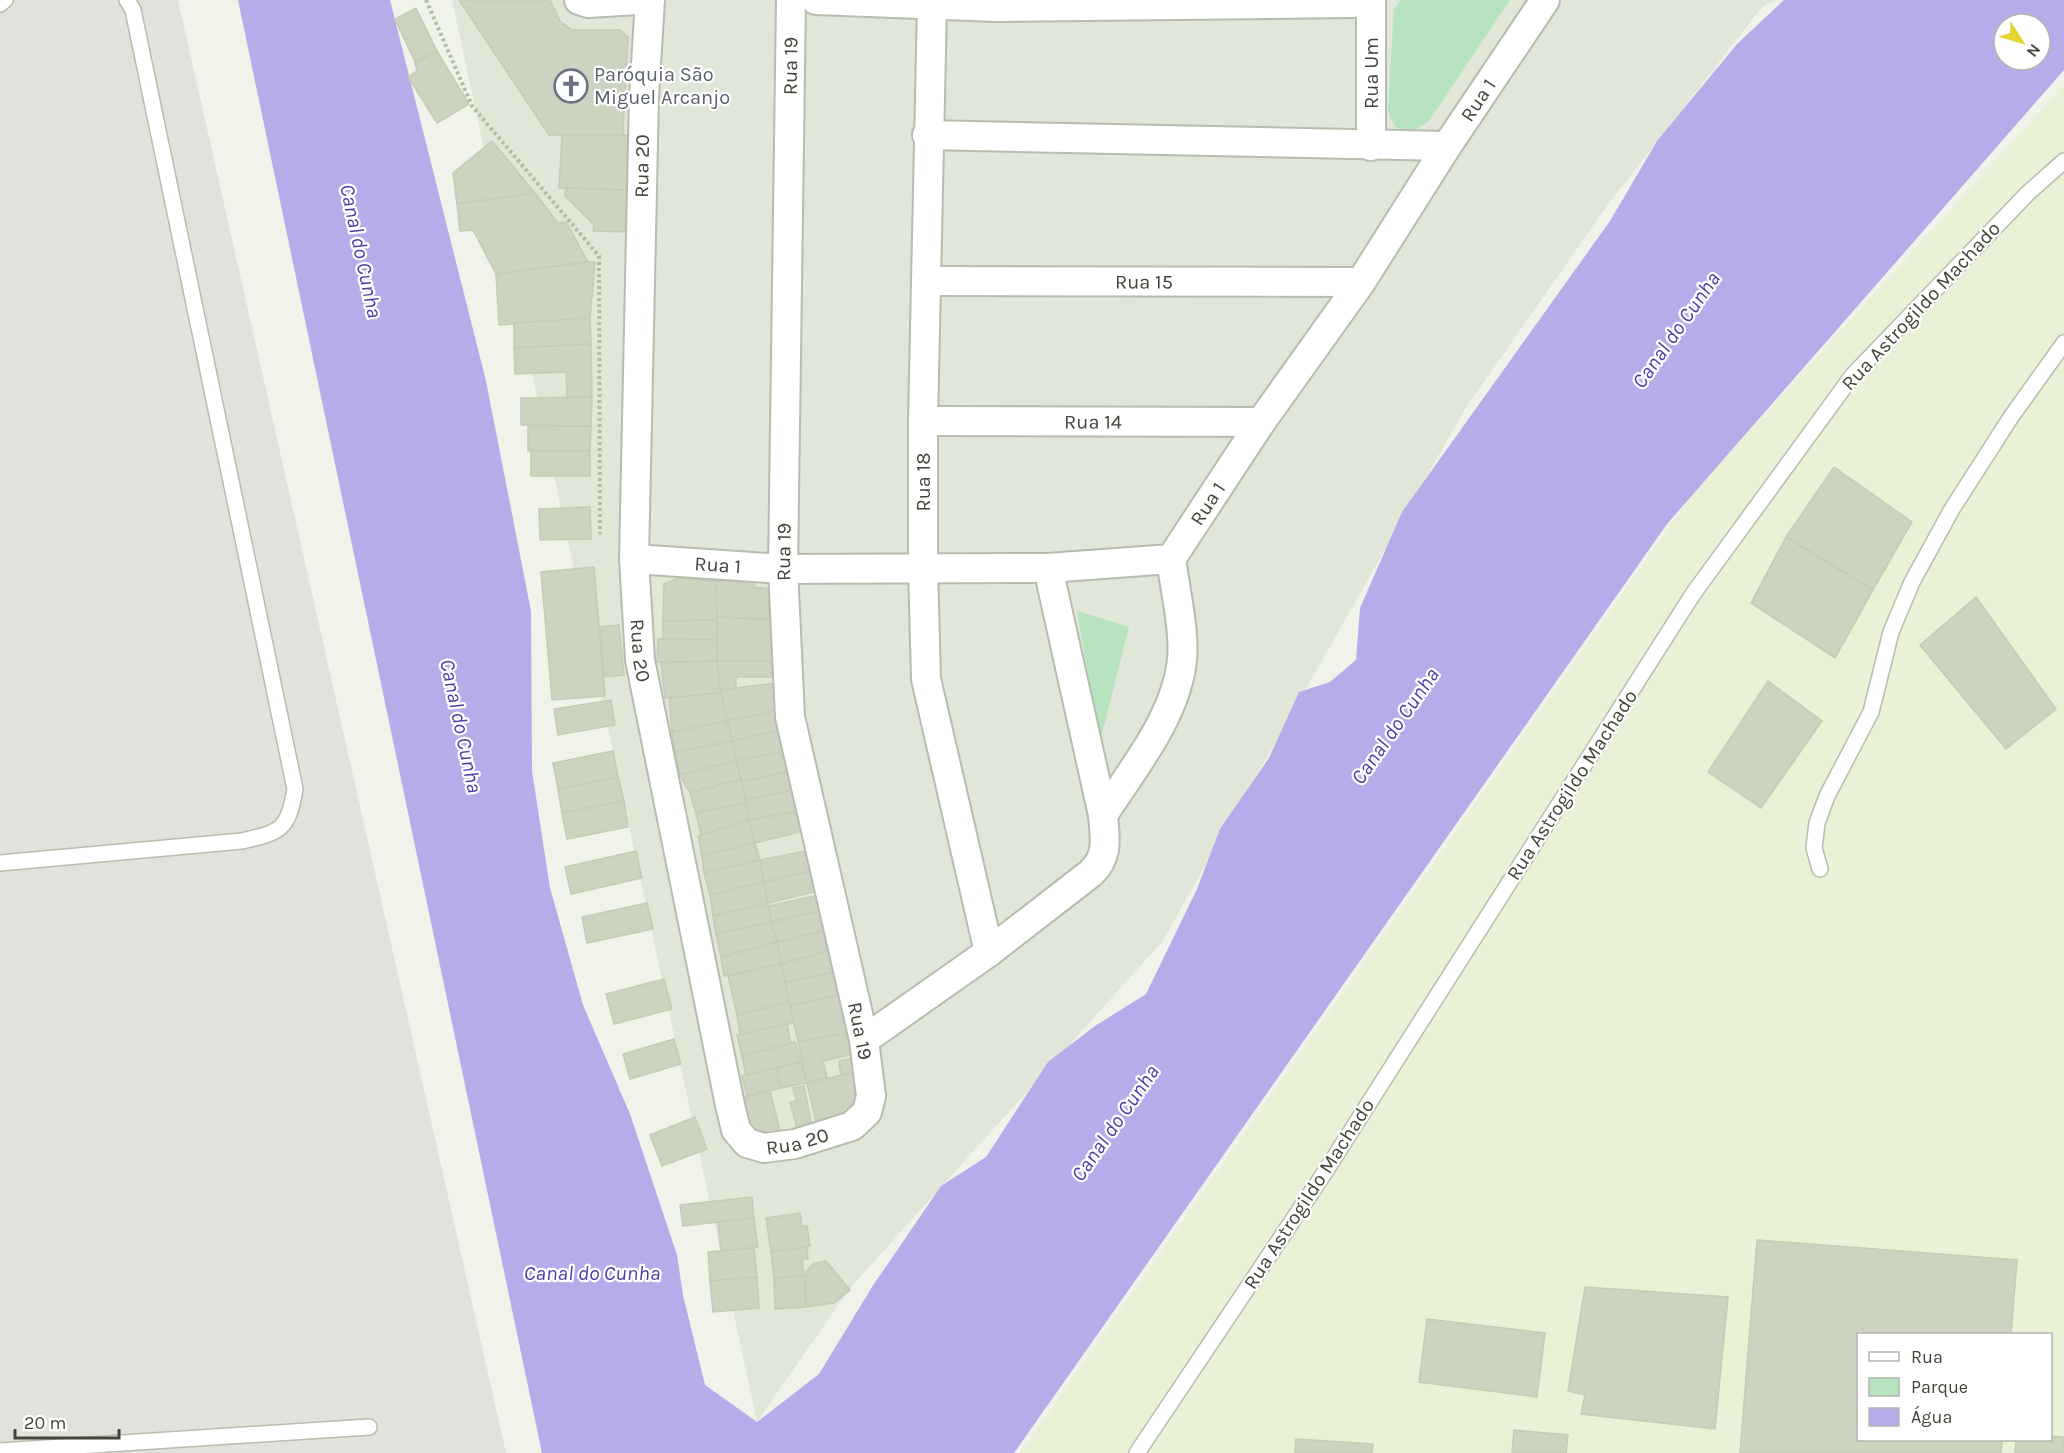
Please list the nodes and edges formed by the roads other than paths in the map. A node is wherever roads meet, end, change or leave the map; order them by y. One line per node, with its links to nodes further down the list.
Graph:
1 (5, 0): 11 (lane)
2 (126, 0): 28 (lane)
3 (579, 0): 4 (street)
4 (638, 0)
5 (650, 0): 23 (street, Rua 20)
6 (791, 0): 26 (street, Rua 19)
7 (816, 0): 12 (street)
8 (1359, 0): 12 (street)
9 (1371, 0): 14 (street, Rua Um)
10 (1545, 0): 15 (street, Rua 1)
11 (0, 4)
12 (932, 5): 13 (street, Rua 18)
13 (927, 135): 14 (street); 17 (street, Rua 18)
14 (1371, 146): 15 (street)
15 (1447, 146): 18 (street, Rua 1)
16 (2064, 161): 35 (lane, Rua Astrogildo Machado)
17 (926, 281): 18 (street, Rua 15); 20 (street, Rua 18)
18 (1361, 282): 21 (street, Rua 1)
19 (2064, 343): 29 (lane)
20 (923, 421): 21 (street, Rua 14); 24 (street, Rua 18)
21 (1261, 422): 22 (street, Rua 1)
22 (1171, 559): 25 (street, Rua 1); 27 (street)
23 (634, 560): 26 (street, Rua 1); 32 (street, Rua 20)
24 (923, 567): 25 (street, Rua 1); 26 (street, Rua 1); 30 (street, Rua 18)
25 (1048, 568): 27 (street)
26 (783, 569): 31 (street, Rua 19)
27 (1103, 815): 30 (street)
28 (0, 863)
29 (1820, 869)
30 (989, 952): 31 (street)
31 (864, 1040): 32 (street, Rua 19)
32 (871, 1096)
33 (369, 1427): 34 (lane)
34 (0, 1451)
35 (1137, 1453)

